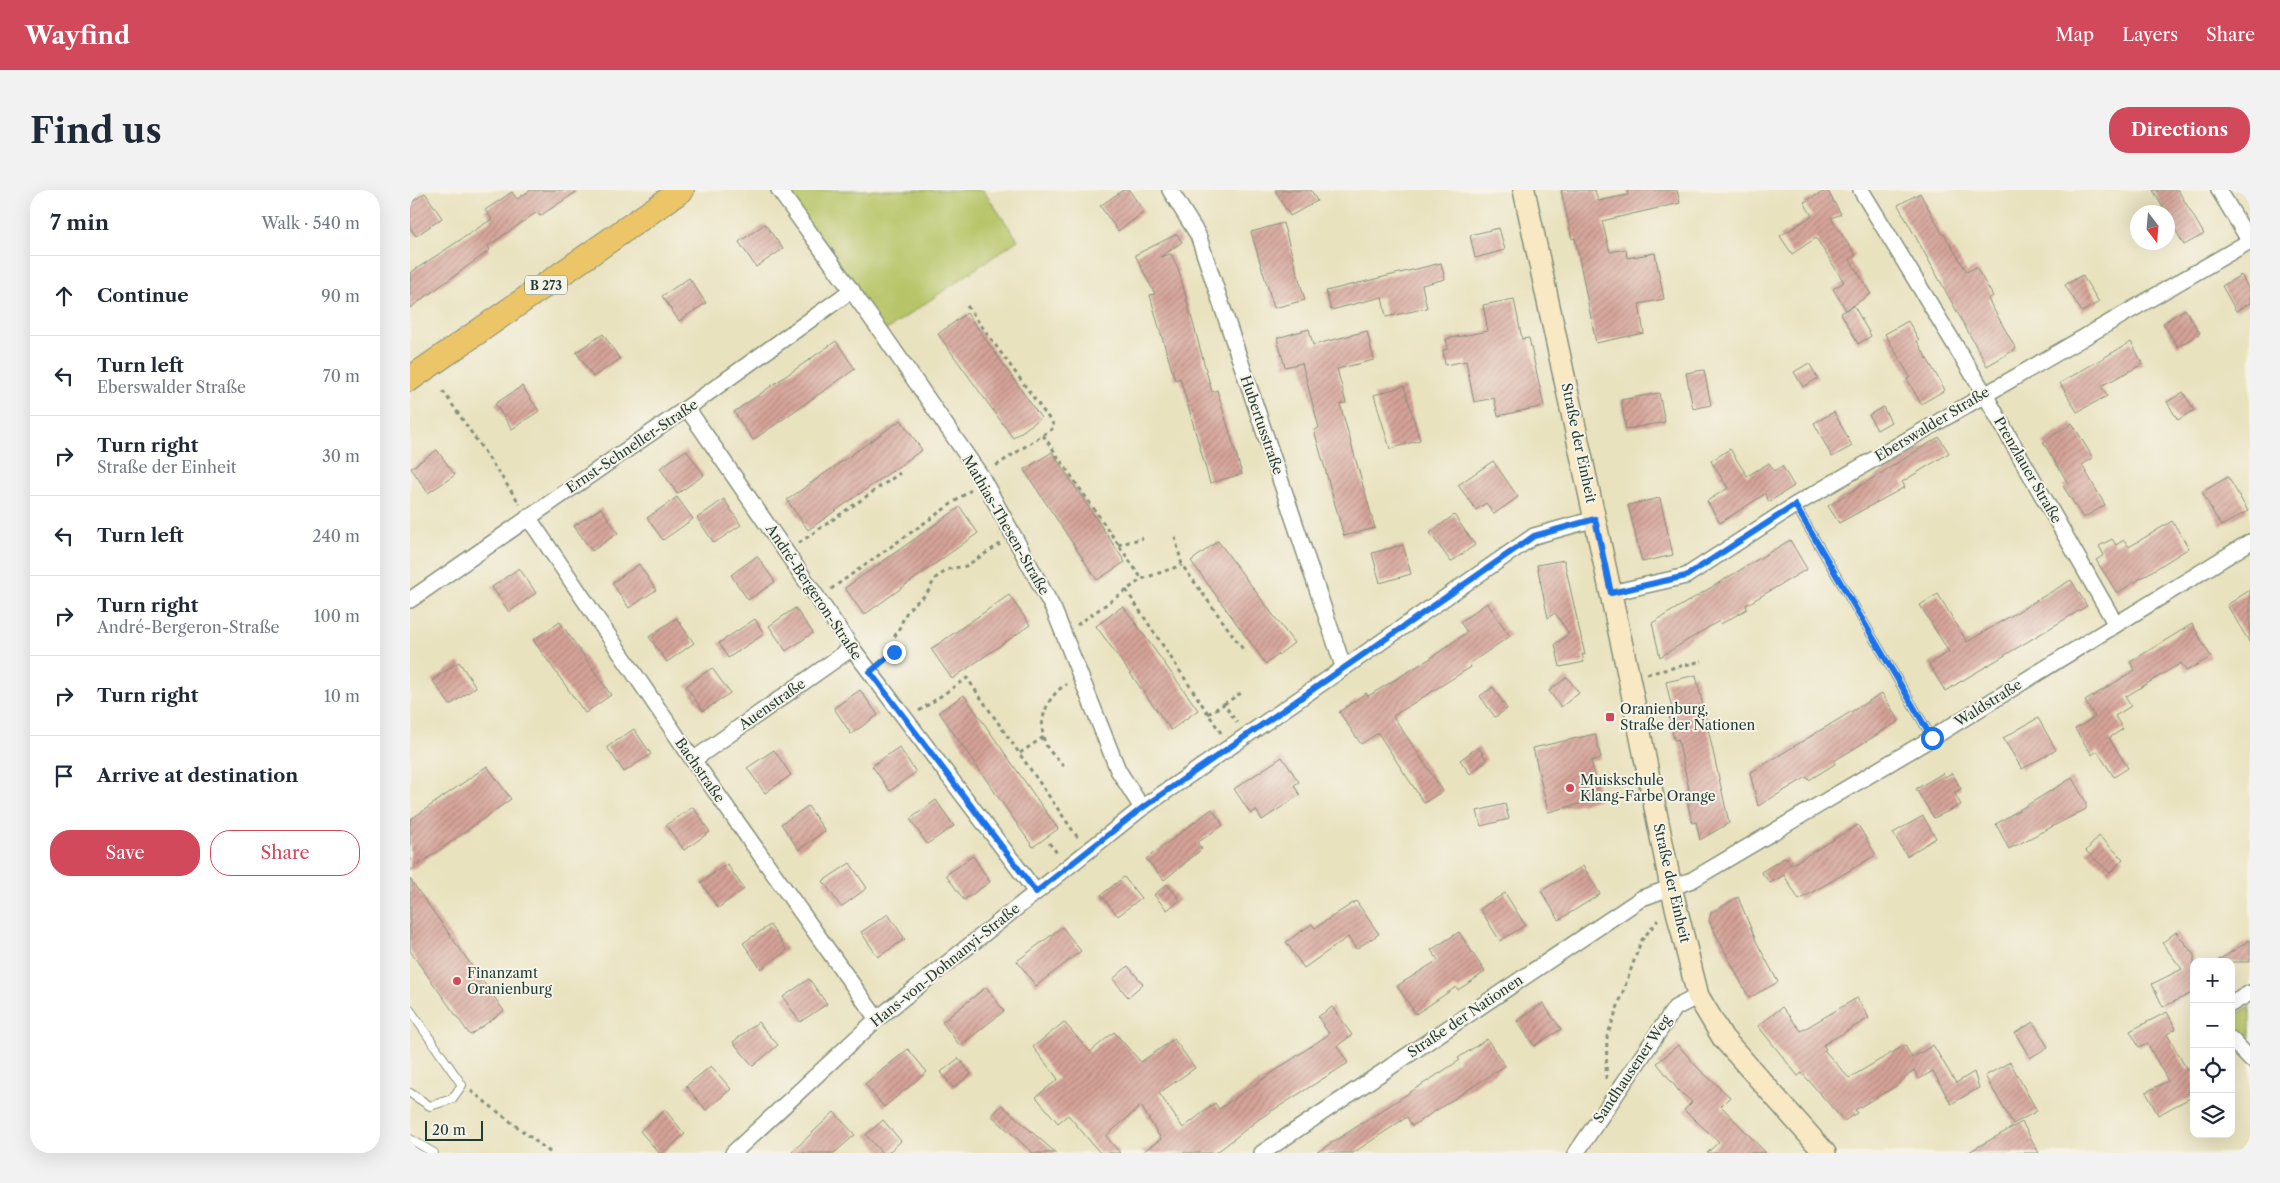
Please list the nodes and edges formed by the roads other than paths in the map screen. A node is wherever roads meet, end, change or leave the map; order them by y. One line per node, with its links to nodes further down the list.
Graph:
1 (779, 190): 8 (street, Mathias-Thesen-Straße)
2 (1170, 190): 20 (street, Hubertusstraße)
3 (1524, 190): 14 (street, Straße der Einheit)
4 (1861, 190): 10 (street, Prenzlauer Straße)
5 (2219, 190): 7 (street)
6 (670, 193): 9 (main road, B 273)
7 (2250, 241): 10 (street, Eberswalder Straße)
8 (852, 290): 11 (street, Ernst-Schneller-Straße); 23 (street, Mathias-Thesen-Straße)
9 (410, 379)
10 (1984, 393): 12 (street, Eberswalder Straße); 18 (street, Prenzlauer Straße)
11 (688, 408): 13 (street, Ernst-Schneller-Straße); 19 (street, André-Bergeron-Straße)
12 (1795, 505): 16 (street, Eberswalder Straße); 21 (lane)
13 (528, 517): 17 (street, Ernst-Schneller-Straße); 22 (street, Bachstraße)
14 (1595, 519): 16 (street, Straße der Einheit); 20 (street, Hans-von-Dohnanyi-Straße)
15 (2250, 542): 18 (street, Waldstraße)
16 (1611, 593): 24 (street, Straße der Einheit)
17 (410, 600)
18 (2115, 623): 21 (street, Waldstraße)
19 (852, 648): 22 (street, Auenstraße); 25 (street, André-Bergeron-Straße)
20 (1344, 666): 23 (street, Hans-von-Dohnanyi-Straße)
21 (1932, 738): 24 (street, Waldstraße)
22 (693, 760): 30 (street, Bachstraße)
23 (1142, 808): 25 (street, Hans-von-Dohnanyi-Straße)
24 (1671, 887): 27 (street, Straße der Einheit); 37 (street, Straße der Nationen)
25 (1036, 892): 30 (street, Hans-von-Dohnanyi-Straße)
26 (2250, 993): 28 (street)
27 (1698, 996): 38 (street, Sandhausener Weg); 39 (street, Straße der Einheit)
28 (2233, 1003)
29 (410, 1010): 33 (lane)
30 (878, 1018): 36 (street, Hans-von-Dohnanyi-Straße)
31 (2235, 1043): 32 (street)
32 (2250, 1059)
33 (410, 1094)
34 (410, 1138): 35 (lane)
35 (434, 1153)
36 (733, 1153)
37 (1262, 1153)
38 (1576, 1153)
39 (1825, 1153)

